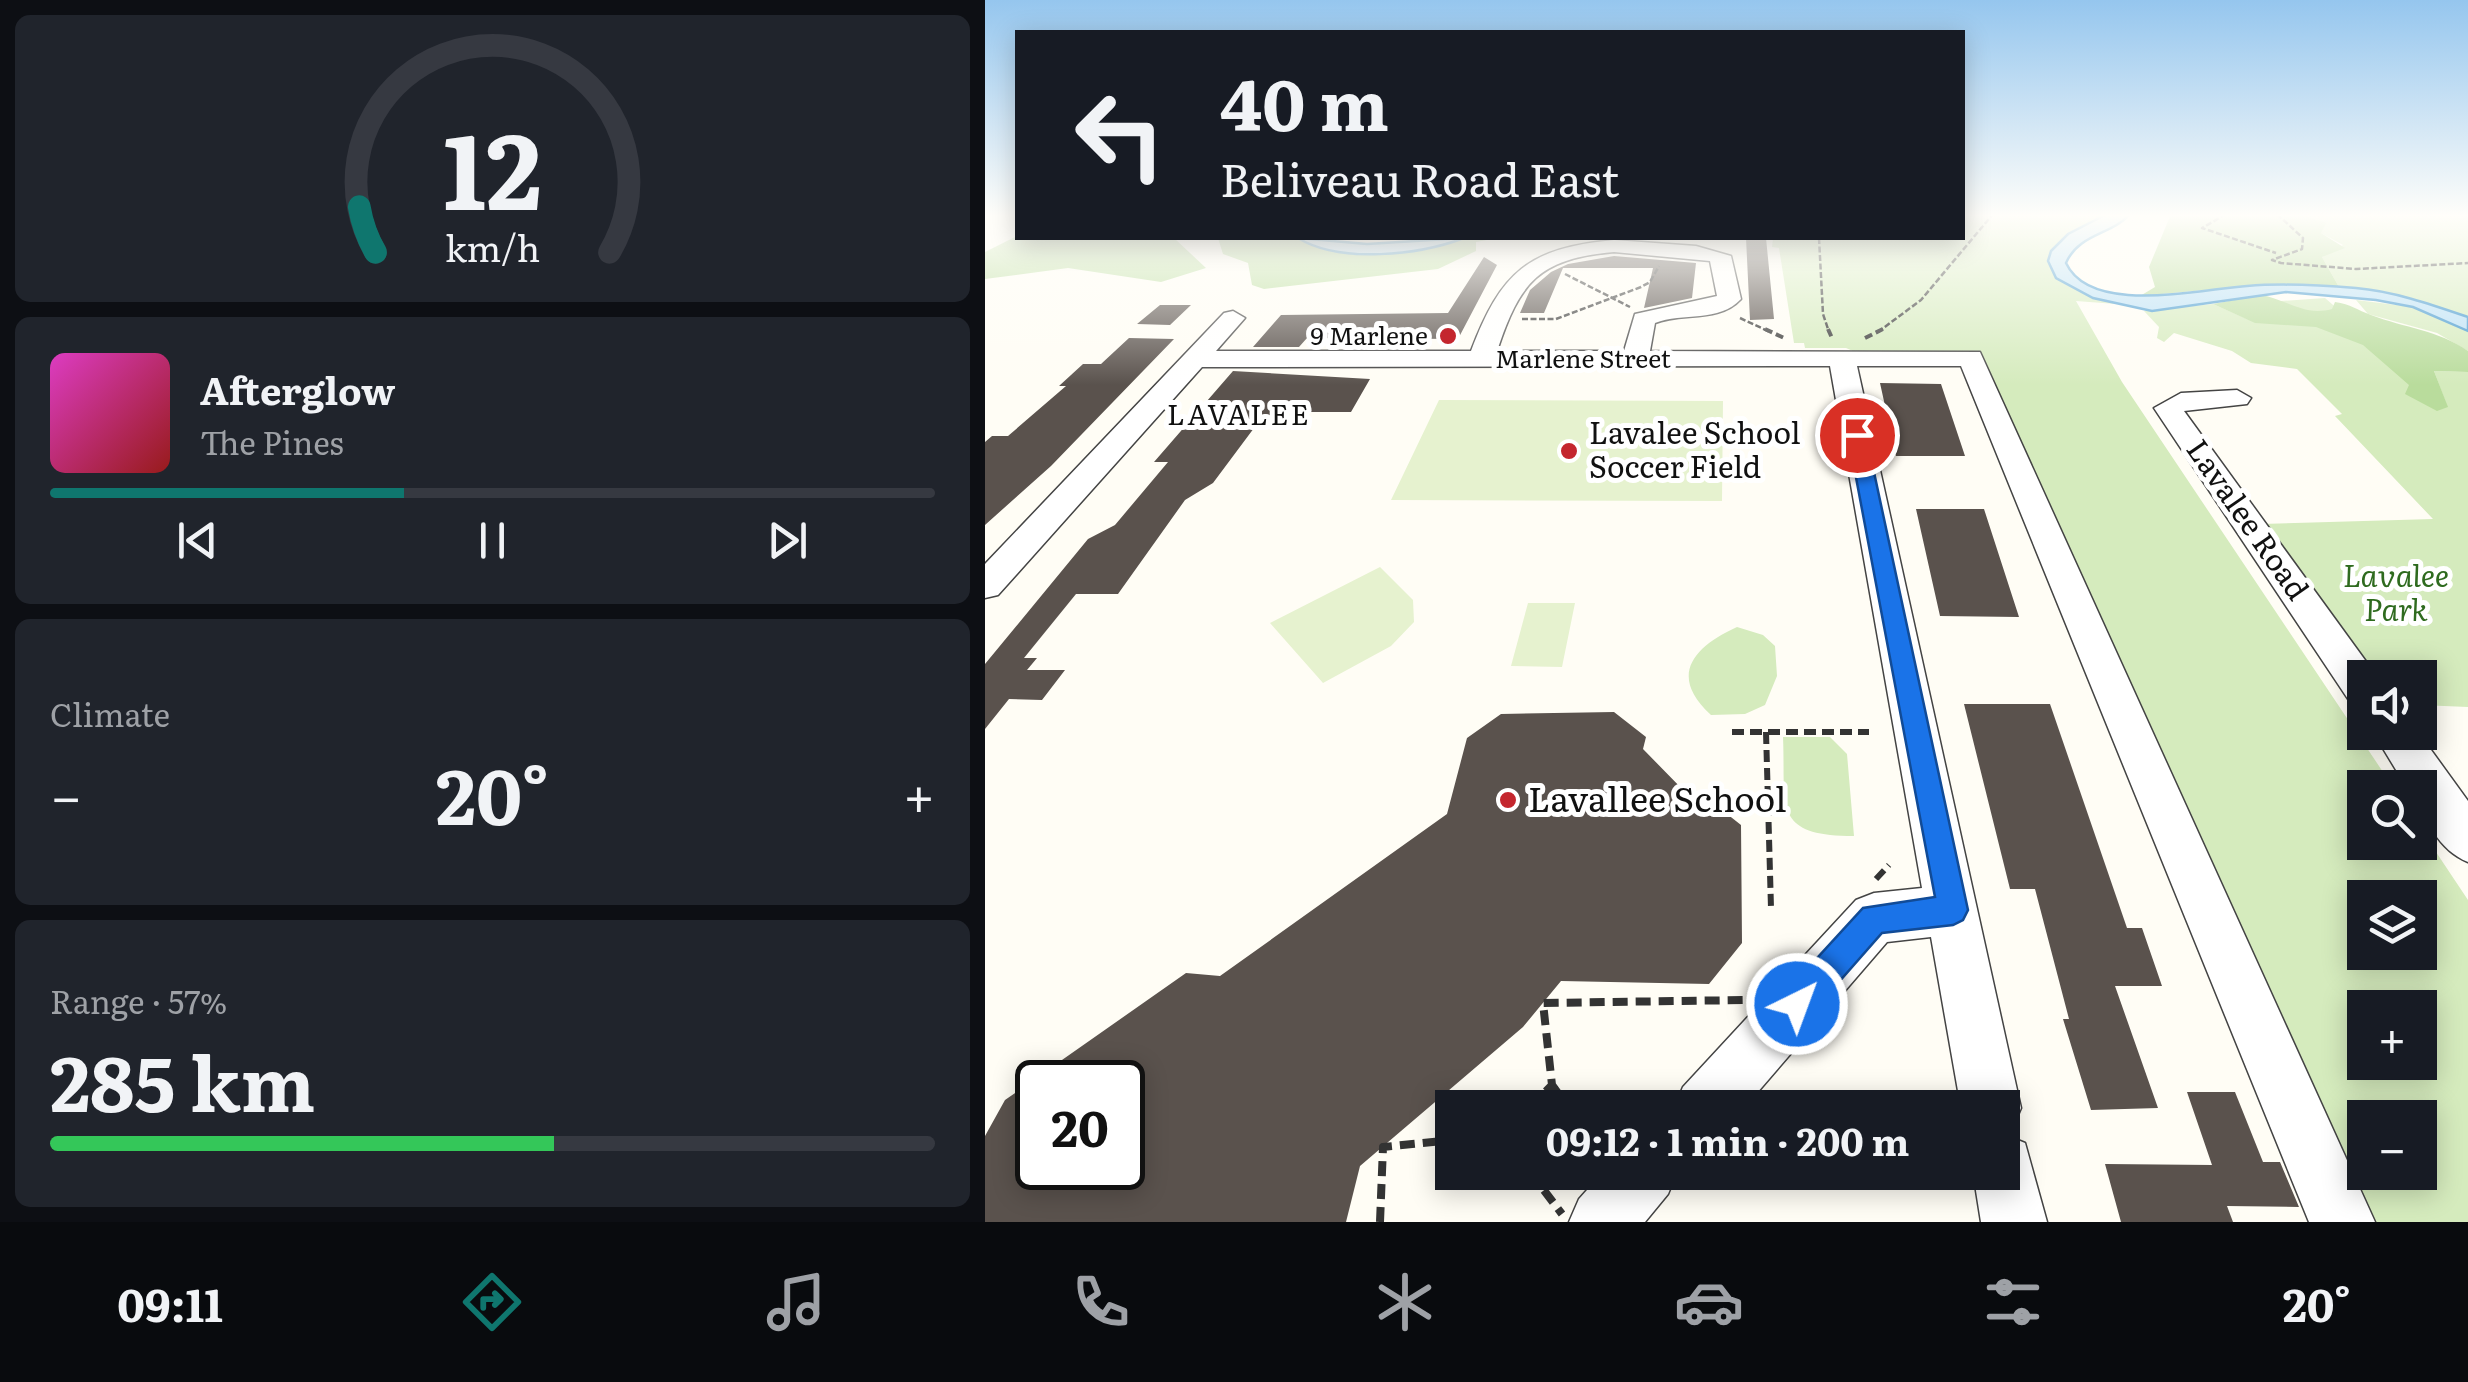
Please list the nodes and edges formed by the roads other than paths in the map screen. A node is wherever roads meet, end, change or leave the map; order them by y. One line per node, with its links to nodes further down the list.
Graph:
1 (1532, 271): 6 (street)
2 (1723, 271): 7 (street)
3 (1233, 318): 5 (street)
4 (1836, 351): 7 (street, Marlene Street); 13 (street); 20 (street, Marlene Street)
5 (1195, 359): 6 (street, Marlene Street); 9 (street)
6 (1481, 359): 7 (street, Marlene Street)
7 (1635, 360)
8 (2237, 398): 10 (street, Lavalee Road)
9 (985, 586)
10 (2347, 665)
11 (2406, 750): 12 (street)
12 (2468, 840)
13 (1953, 910): 14 (street); 15 (street)
14 (1721, 1090)
15 (1988, 1090)
16 (1621, 1190): 18 (street)
17 (2008, 1190): 19 (street)
18 (1582, 1218)
19 (2014, 1222)
20 (2342, 1222)

